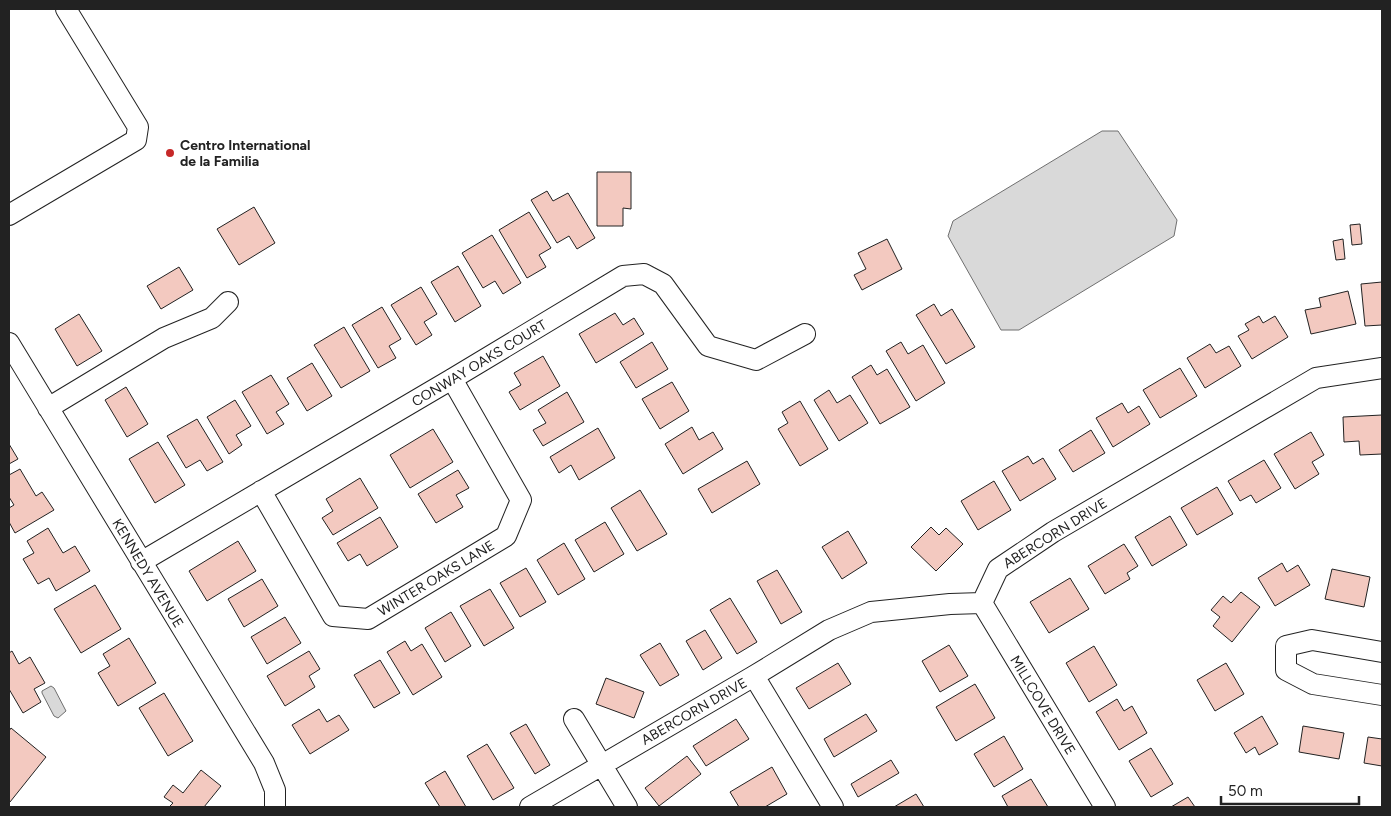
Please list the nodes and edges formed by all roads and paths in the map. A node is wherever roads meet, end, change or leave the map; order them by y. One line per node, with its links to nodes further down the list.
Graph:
1 (66, 9): 2 (street)
2 (9, 215)
3 (228, 302): 8 (street)
4 (805, 334): 7 (street, CONWAY OAKS COURT)
5 (11, 350): 8 (street, KENNEDY AVENUE)
6 (1382, 368): 11 (street, ABERCORN DRIVE)
7 (452, 379): 9 (street, CONWAY OAKS COURT); 9 (street, WINTER OAKS LANE)
8 (48, 408): 10 (street, KENNEDY AVENUE)
9 (261, 491): 10 (street, CONWAY OAKS COURT)
10 (141, 562): 17 (street, KENNEDY AVENUE)
11 (982, 603): 13 (street, ABERCORN DRIVE); 21 (street, MILLCOVE DRIVE)
12 (1382, 652): 14 (street)
13 (754, 676): 16 (street, ABERCORN DRIVE); 20 (street)
14 (1382, 695)
15 (574, 719): 16 (street)
16 (600, 764): 18 (street, ABERCORN DRIVE); 19 (street)
17 (275, 807)
18 (530, 807)
19 (627, 807)
20 (833, 807)
21 (1105, 807)

